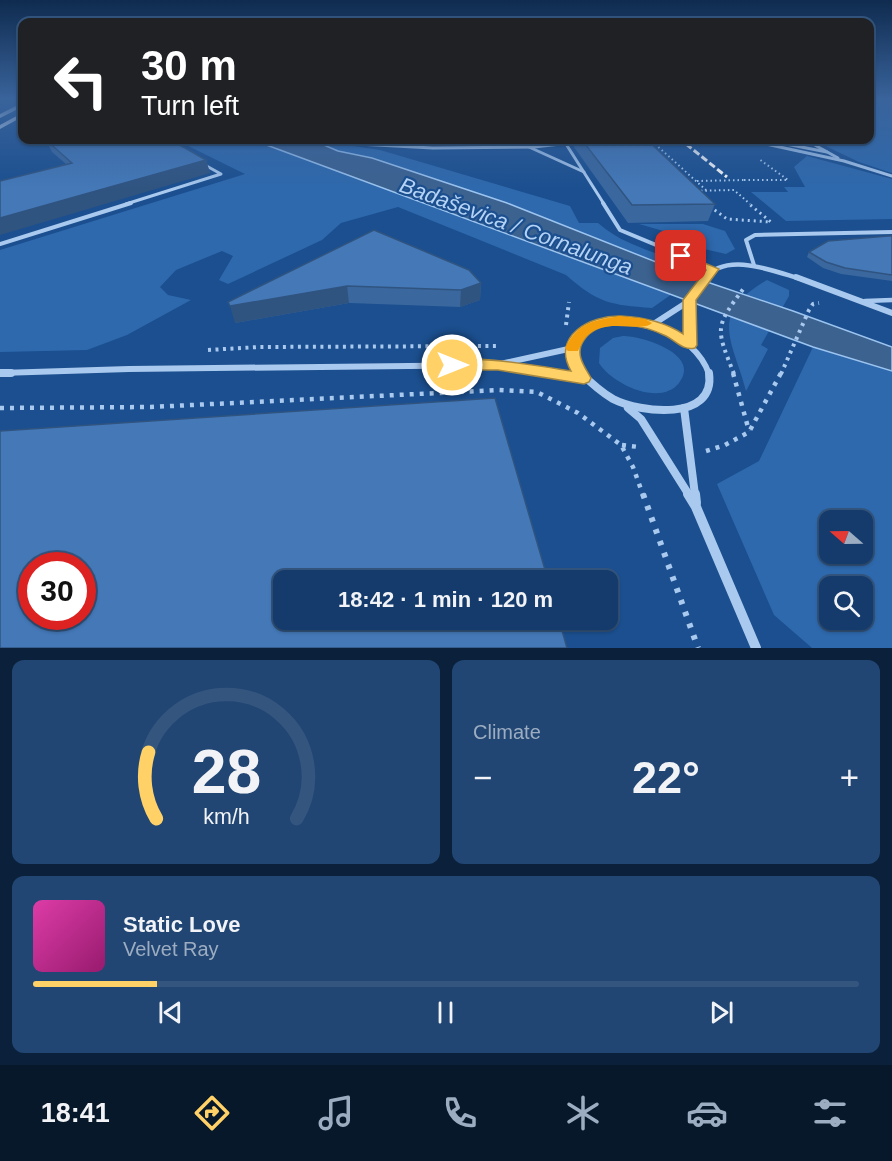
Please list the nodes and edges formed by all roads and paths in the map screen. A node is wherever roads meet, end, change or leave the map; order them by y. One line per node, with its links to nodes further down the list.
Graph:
1 (361, 144): 9 (lane)
2 (557, 144): 10 (lane)
3 (567, 144): 16 (lane)
4 (645, 144): 11 (path)
5 (655, 144): 18 (path)
6 (768, 144): 14 (lane)
7 (788, 144): 12 (lane)
8 (814, 144): 12 (lane)
9 (523, 146): 10 (lane)
10 (529, 147): 16 (lane)
11 (652, 150)
12 (827, 152): 14 (lane)
13 (751, 153): 18 (path)
14 (844, 161): 17 (lane)
15 (202, 163): 21 (lane)
16 (585, 173): 23 (lane)
17 (892, 176)
18 (696, 181): 19 (path)
19 (706, 191): 19 (path)
20 (892, 232): 22 (lane)
21 (0, 244)
22 (754, 265): 23 (street); 27 (street)
23 (714, 269): 25 (street)
24 (744, 288): 43 (path)
25 (689, 300): 31 (street); 33 (street)
26 (892, 300): 27 (lane)
27 (858, 301): 30 (street)
28 (569, 302): 32 (path)
29 (809, 310): 43 (path)
30 (892, 314)
31 (652, 325): 33 (street); 35 (street)
32 (565, 329)
33 (690, 345): 42 (street)
34 (501, 346): 36 (path)
35 (573, 348): 37 (street); 39 (street)
36 (205, 350)
37 (498, 365): 38 (street); 39 (street)
38 (0, 373)
39 (584, 378): 40 (street)
40 (626, 406): 42 (street); 45 (street)
41 (0, 408): 44 (path)
42 (684, 408): 46 (street)
43 (749, 432): 46 (path)
44 (621, 445): 45 (path); 48 (path)
45 (660, 449): 47 (street)
46 (687, 452): 47 (street)
47 (696, 507): 49 (street)
48 (699, 648)
49 (756, 648)

